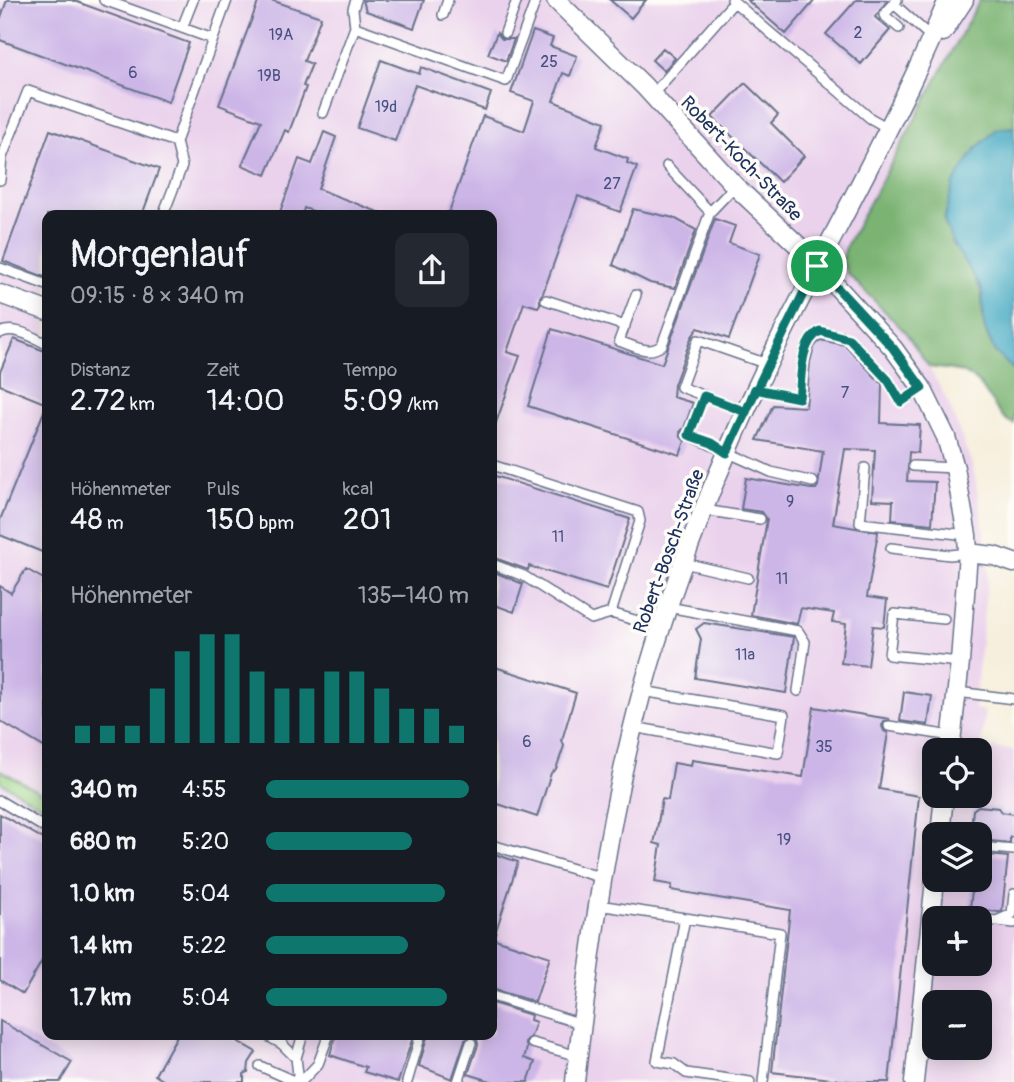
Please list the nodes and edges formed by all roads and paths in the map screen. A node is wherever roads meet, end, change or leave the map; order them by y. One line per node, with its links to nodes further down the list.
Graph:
1 (104, 0): 15 (lane)
2 (193, 0): 15 (lane)
3 (227, 0): 18 (lane)
4 (356, 0): 14 (lane)
5 (449, 0): 13 (lane)
6 (517, 0): 17 (lane)
7 (536, 0): 14 (lane)
8 (556, 0): 20 (street, Robert-Koch-Straße)
9 (948, 0): 19 (street, Robert-Bosch-Straße)
10 (964, 0): 19 (street, Robert-Bosch-Straße)
11 (733, 1): 20 (lane); 22 (lane)
12 (895, 2): 16 (lane); 19 (lane)
13 (443, 15)
14 (355, 27): 21 (lane)
15 (182, 28): 18 (lane)
16 (899, 28)
17 (505, 33)
18 (213, 39): 23 (lane)
19 (934, 40): 22 (street, Robert-Bosch-Straße)
20 (652, 95): 26 (street, Robert-Koch-Straße)
21 (323, 113)
22 (888, 128): 29 (street, Robert-Bosch-Straße)
23 (176, 142): 25 (lane); 27 (lane)
24 (667, 166): 28 (lane)
25 (0, 180)
26 (736, 186): 28 (lane); 29 (street, Robert-Koch-Straße)
27 (165, 210)
28 (710, 212): 36 (lane)
29 (817, 266): 39 (street, Robert-Bosch-Straße); 40 (street, Robert-Koch-Straße)
30 (0, 268): 31 (lane)
31 (42, 283)
32 (0, 294): 35 (street)
33 (636, 295): 36 (lane)
34 (546, 300): 36 (lane)
35 (42, 309)
36 (625, 326)
37 (0, 333): 38 (lane)
38 (42, 342)
39 (767, 364): 41 (street, Robert-Bosch-Straße); 42 (lane)
40 (922, 388): 41 (lane); 48 (street, Robert-Koch-Straße)
41 (755, 389): 43 (street, Robert-Bosch-Straße)
42 (704, 396): 43 (lane); 44 (lane)
43 (746, 412): 44 (street, Robert-Bosch-Straße)
44 (727, 453): 49 (lane); 50 (street, Robert-Bosch-Straße)
45 (913, 466): 48 (lane)
46 (497, 467): 60 (lane)
47 (865, 468): 52 (lane)
48 (956, 468): 52 (street, Robert-Koch-Straße)
49 (813, 481)
50 (704, 510): 51 (lane); 55 (street, Robert-Bosch-Straße)
51 (760, 519)
52 (967, 535): 54 (street, Robert-Koch-Straße)
53 (891, 548): 54 (lane)
54 (968, 554): 56 (street); 63 (street, Robert-Koch-Straße)
55 (684, 563): 58 (lane); 59 (street, Robert-Bosch-Straße)
56 (1014, 563)
57 (497, 566): 60 (lane)
58 (748, 578)
59 (668, 607): 62 (street, Robert-Bosch-Straße); 65 (lane)
60 (611, 612): 62 (lane)
61 (944, 619): 63 (lane)
62 (661, 628): 64 (street, Robert-Bosch-Straße)
63 (960, 662): 66 (street, Robert-Koch-Straße)
64 (642, 691): 69 (street, Robert-Bosch-Straße); 69 (lane)
65 (798, 691)
66 (957, 692): 67 (lane); 71 (street, Robert-Koch-Straße)
67 (1014, 699)
68 (889, 726): 70 (lane)
69 (633, 727): 77 (street, Robert-Bosch-Straße)
70 (930, 738)
71 (952, 738)
72 (0, 801): 73 (lane)
73 (42, 826)
74 (497, 846): 77 (lane)
75 (992, 848): 76 (lane)
76 (1014, 850)
77 (603, 878): 79 (street, Robert-Bosch-Straße)
78 (1014, 894): 82 (lane)
79 (598, 905): 80 (lane); 86 (street, Robert-Bosch-Straße)
80 (685, 918): 100 (lane); 101 (lane)
81 (992, 920): 82 (lane)
82 (996, 921): 83 (lane)
83 (1014, 923)
84 (926, 976): 102 (street)
85 (497, 998): 86 (lane)
86 (582, 1024): 93 (street, Robert-Bosch-Straße)
87 (275, 1040): 94 (lane)
88 (301, 1040): 94 (lane)
89 (326, 1040): 96 (lane)
90 (419, 1040): 97 (lane)
91 (471, 1043): 98 (lane)
92 (532, 1043): 93 (lane)
93 (578, 1056): 99 (street, Robert-Bosch-Straße)
94 (296, 1058): 96 (lane)
95 (260, 1066): 96 (lane)
96 (299, 1082)
97 (407, 1082)
98 (458, 1082)
99 (575, 1082)
100 (750, 1082)
101 (763, 1082)
102 (914, 1082)

